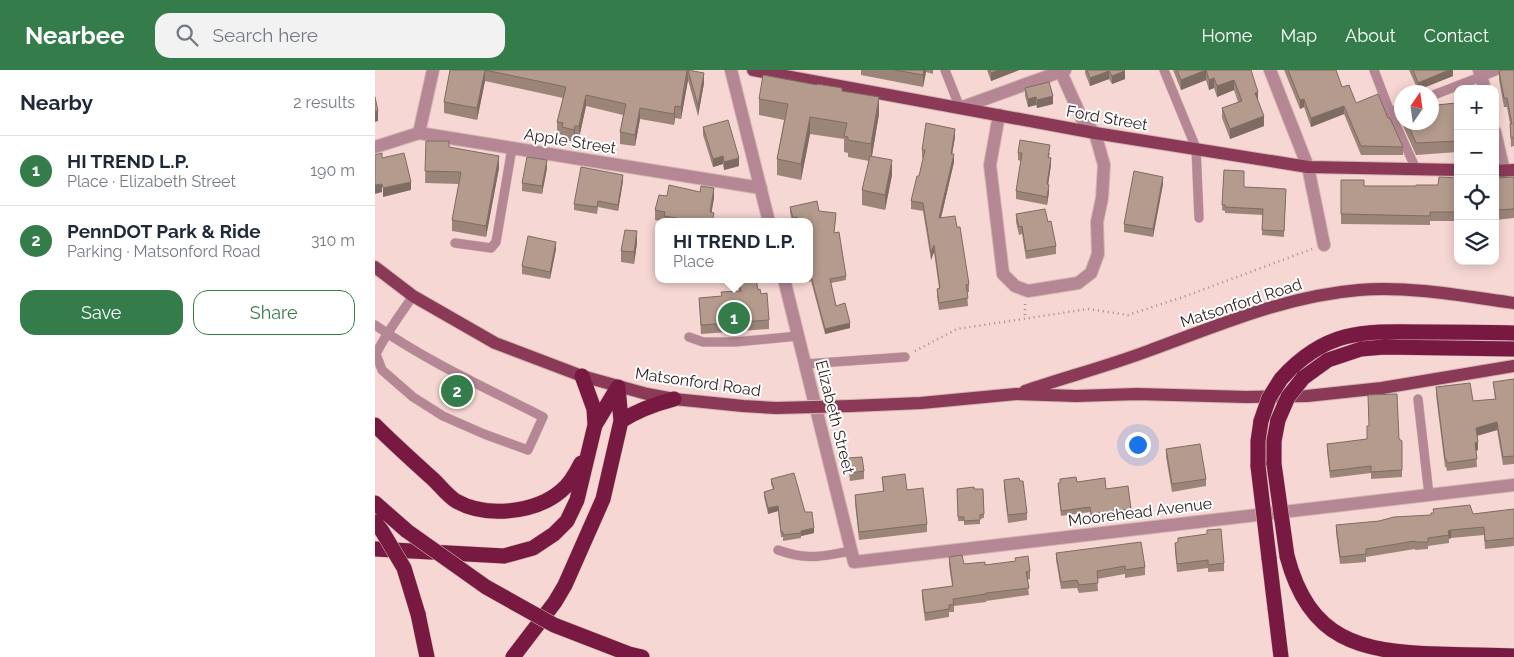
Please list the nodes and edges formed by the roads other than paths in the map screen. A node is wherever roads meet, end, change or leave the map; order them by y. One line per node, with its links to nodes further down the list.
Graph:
1 (433, 70): 16 (street)
2 (731, 70): 26 (street)
3 (753, 70): 12 (main road, Ford Street)
4 (945, 70): 12 (lane)
5 (1062, 70): 12 (street); 17 (street)
6 (1164, 70): 20 (lane)
7 (1270, 70): 22 (street)
8 (1374, 70): 14 (lane)
9 (1499, 70): 10 (lane)
10 (1482, 78): 11 (lane)
11 (1439, 93)
12 (960, 108): 15 (main road, Ford Street)
13 (1394, 111): 14 (lane)
14 (1390, 112): 23 (lane)
15 (999, 115): 17 (main road, Ford Street); 17 (street)
16 (419, 133): 18 (street, Apple Street); 19 (street, Apple Street)
17 (1095, 133): 20 (main road, Ford Street)
18 (375, 146)
19 (512, 148): 26 (street, Apple Street); 29 (lane)
20 (1196, 148): 22 (main road, Ford Street); 28 (lane)
21 (1499, 148): 25 (street)
22 (1308, 167): 23 (main road, Ford Street); 30 (street)
23 (1416, 169): 24 (main road, Ford Street)
24 (1454, 170)
25 (1505, 171)
26 (761, 188): 27 (street)
27 (768, 218)
28 (1199, 218)
29 (455, 243)
30 (1324, 245)
31 (375, 267): 33 (main road, Matsonford Road)
32 (785, 283): 38 (street, Elizabeth Street)
33 (413, 296): 37 (lane); 44 (main road, Matsonford Road)
34 (1514, 302): 46 (main road, Matsonford Road)
35 (375, 325): 37 (lane)
36 (1514, 333): 64 (highway, bridge)
37 (387, 334): 37 (lane)
38 (798, 336): 39 (lane); 42 (street, Elizabeth Street)
39 (689, 337)
40 (1514, 349): 61 (highway, bridge)
41 (905, 357): 42 (lane)
42 (805, 364): 59 (street, Elizabeth Street)
43 (1514, 366): 46 (main road, Matsonford Road)
44 (582, 376): 45 (main road, Matsonford Road); 51 (highway)
45 (618, 387): 47 (main road, Matsonford Road); 49 (highway); 51 (highway)
46 (1016, 394): 47 (main road, Matsonford Road, bridge)
47 (674, 398): 49 (highway)
48 (1418, 399): 54 (lane)
49 (621, 421): 63 (highway)
50 (375, 425): 52 (highway)
51 (595, 426): 52 (highway)
52 (590, 446): 57 (highway)
53 (1514, 485): 54 (street, Moorehead Avenue)
54 (1429, 495): 59 (street, Moorehead Avenue)
55 (375, 503): 60 (highway, bridge)
56 (379, 526): 62 (highway, bridge)
57 (375, 549)
58 (778, 550): 59 (lane)
59 (853, 557)
60 (636, 656)
61 (1514, 656)
62 (427, 657)
63 (513, 657)
64 (1281, 657)

